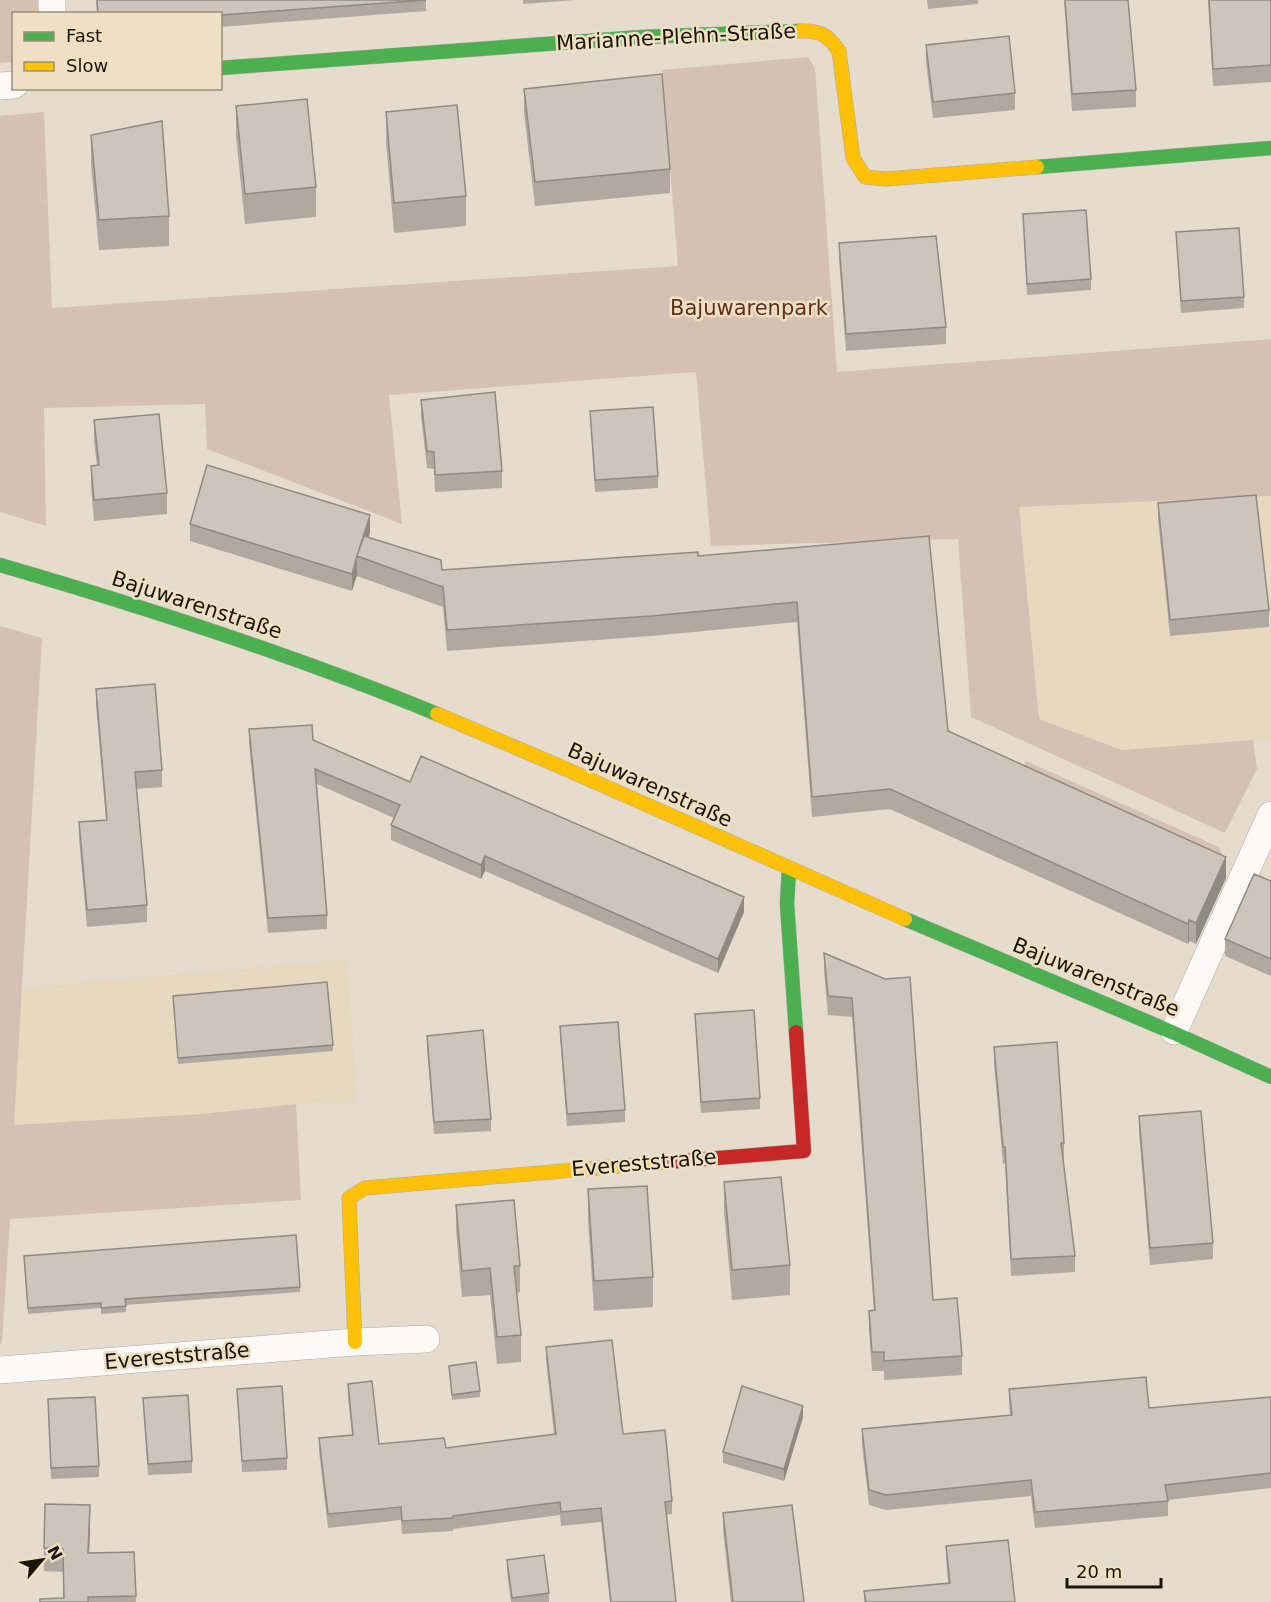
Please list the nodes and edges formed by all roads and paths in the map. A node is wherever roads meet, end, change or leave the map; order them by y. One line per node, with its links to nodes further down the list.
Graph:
1 (222, 68): 2 (street, Marianne-Plehn-Straße)
2 (1271, 148)
3 (0, 565): 5 (street, Bajuwarenstraße)
4 (1271, 815): 6 (street)
5 (789, 868): 6 (street, Bajuwarenstraße); 9 (street, Evereststraße)
6 (1174, 1031): 7 (street, Bajuwarenstraße)
7 (1271, 1077)
8 (426, 1339): 9 (street, Evereststraße)
9 (355, 1342): 10 (street, Evereststraße)
10 (0, 1370)

